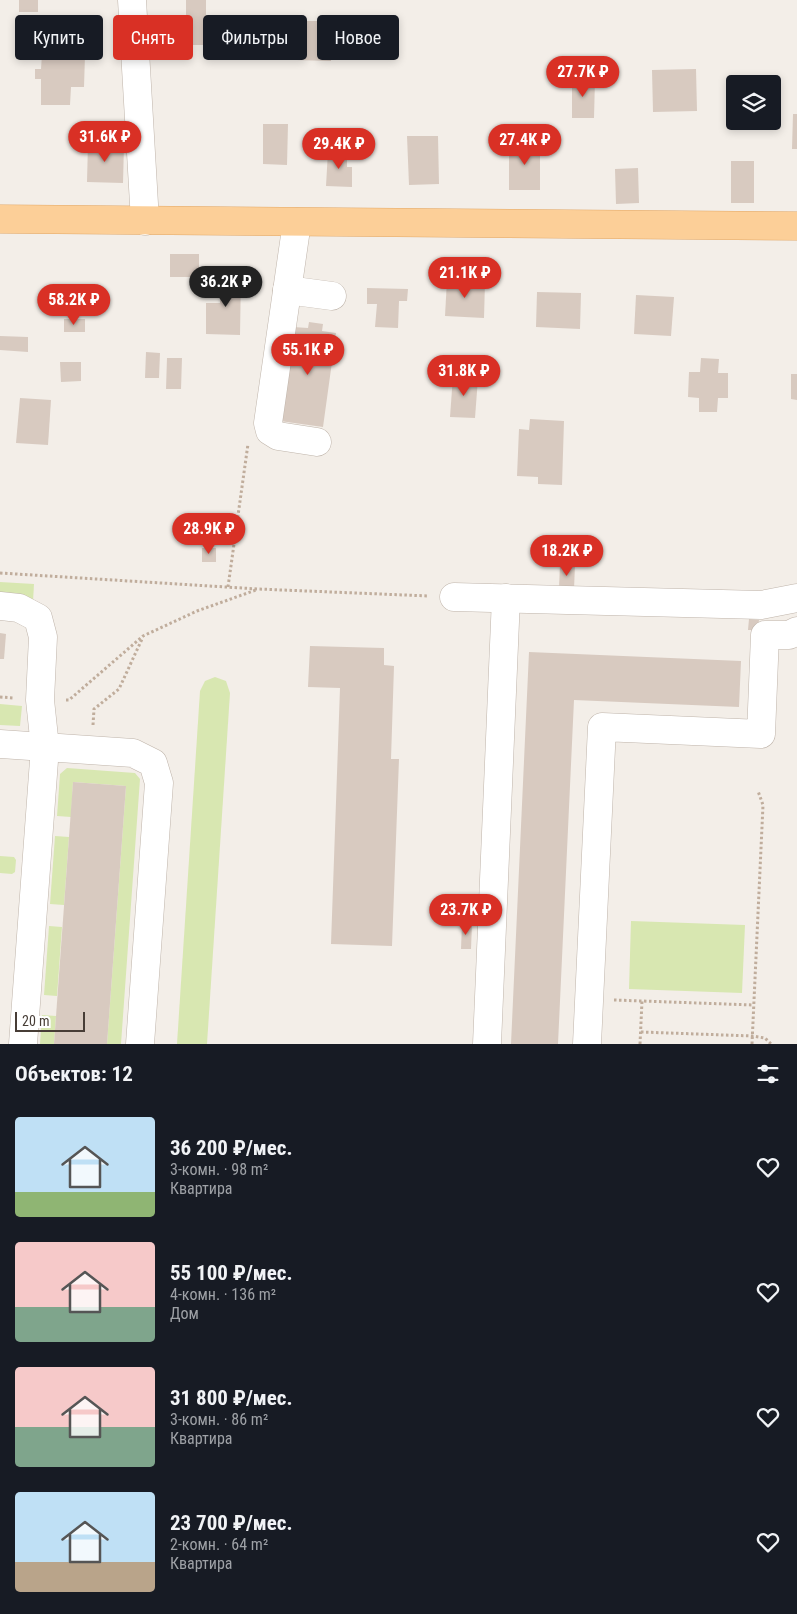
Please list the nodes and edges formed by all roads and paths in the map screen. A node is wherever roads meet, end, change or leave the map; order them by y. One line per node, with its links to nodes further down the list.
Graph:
1 (132, 0): 3 (street)
2 (0, 219): 3 (main road)
3 (145, 221): 4 (main road)
4 (297, 222): 5 (main road); 6 (street)
5 (797, 226)
6 (287, 290): 7 (street); 8 (street)
7 (332, 296)
8 (316, 442)
9 (0, 573): 10 (path)
10 (258, 589): 11 (path); 16 (path)
11 (454, 597): 12 (street)
12 (506, 598): 13 (street); 29 (street)
13 (797, 598)
14 (0, 606): 17 (street)
15 (797, 631): 22 (street)
16 (143, 636): 17 (path); 20 (path)
17 (40, 700): 19 (street)
18 (0, 744): 19 (street)
19 (46, 747): 20 (street); 27 (street)
20 (92, 750): 28 (street)
21 (758, 791): 24 (path)
22 (589, 999): 23 (path); 30 (street)
23 (642, 1001): 24 (path); 25 (path)
24 (753, 1005): 26 (path)
25 (640, 1032): 26 (path); 31 (path)
26 (752, 1036): 32 (path); 33 (path)
27 (23, 1044)
28 (140, 1044)
29 (487, 1044)
30 (587, 1044)
31 (640, 1044)
32 (752, 1044)
33 (771, 1044)

